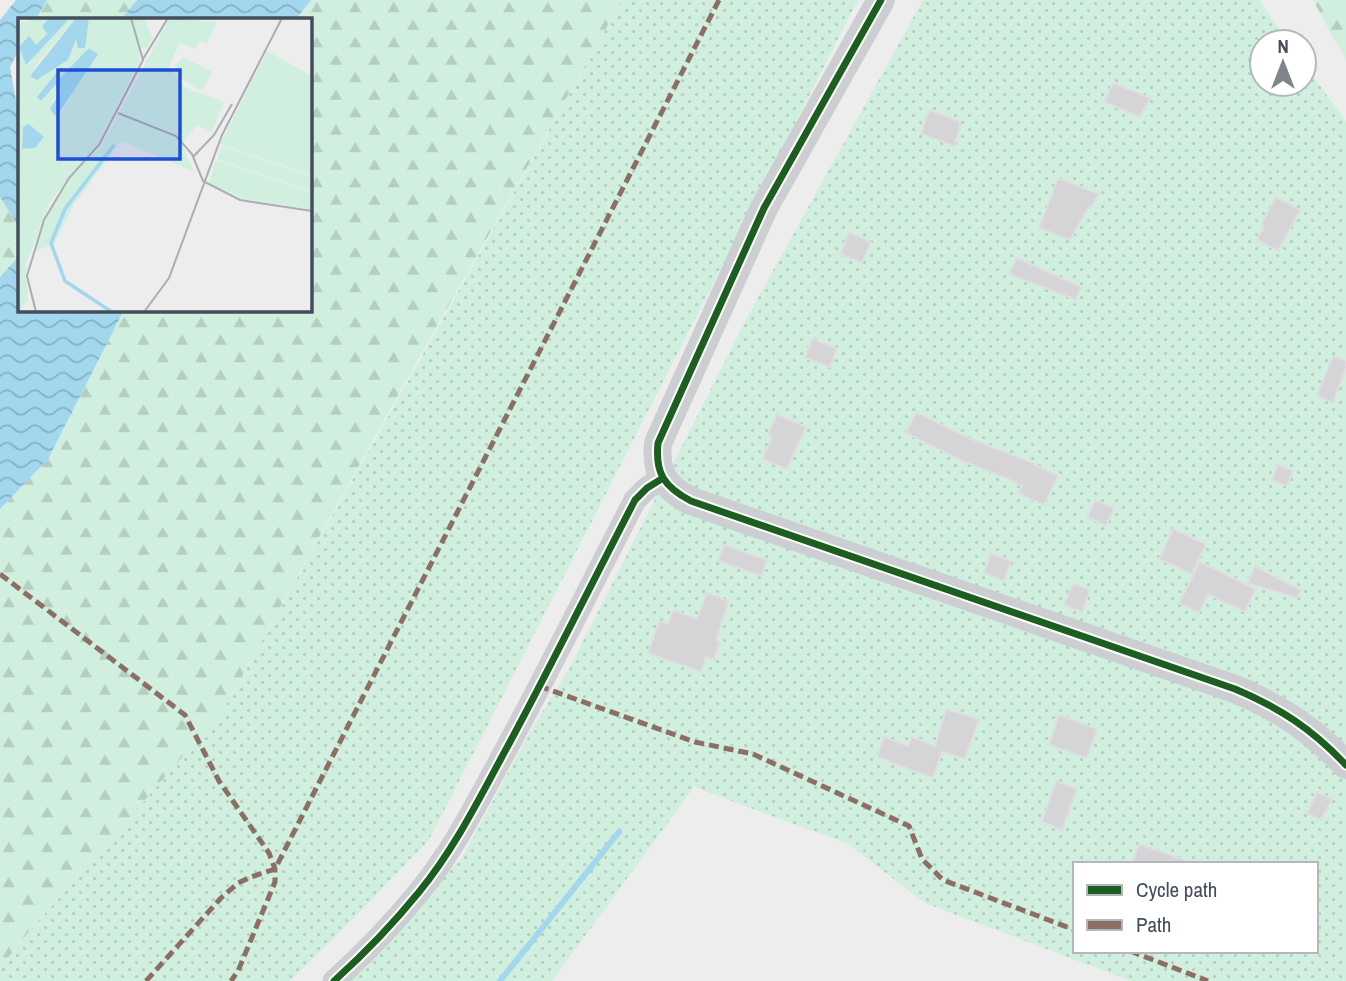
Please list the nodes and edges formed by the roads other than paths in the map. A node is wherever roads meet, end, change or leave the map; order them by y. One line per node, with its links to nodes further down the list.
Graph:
1 (881, 0): 2 (street)
2 (663, 478): 3 (street); 4 (street)
3 (1346, 765)
4 (334, 981)

